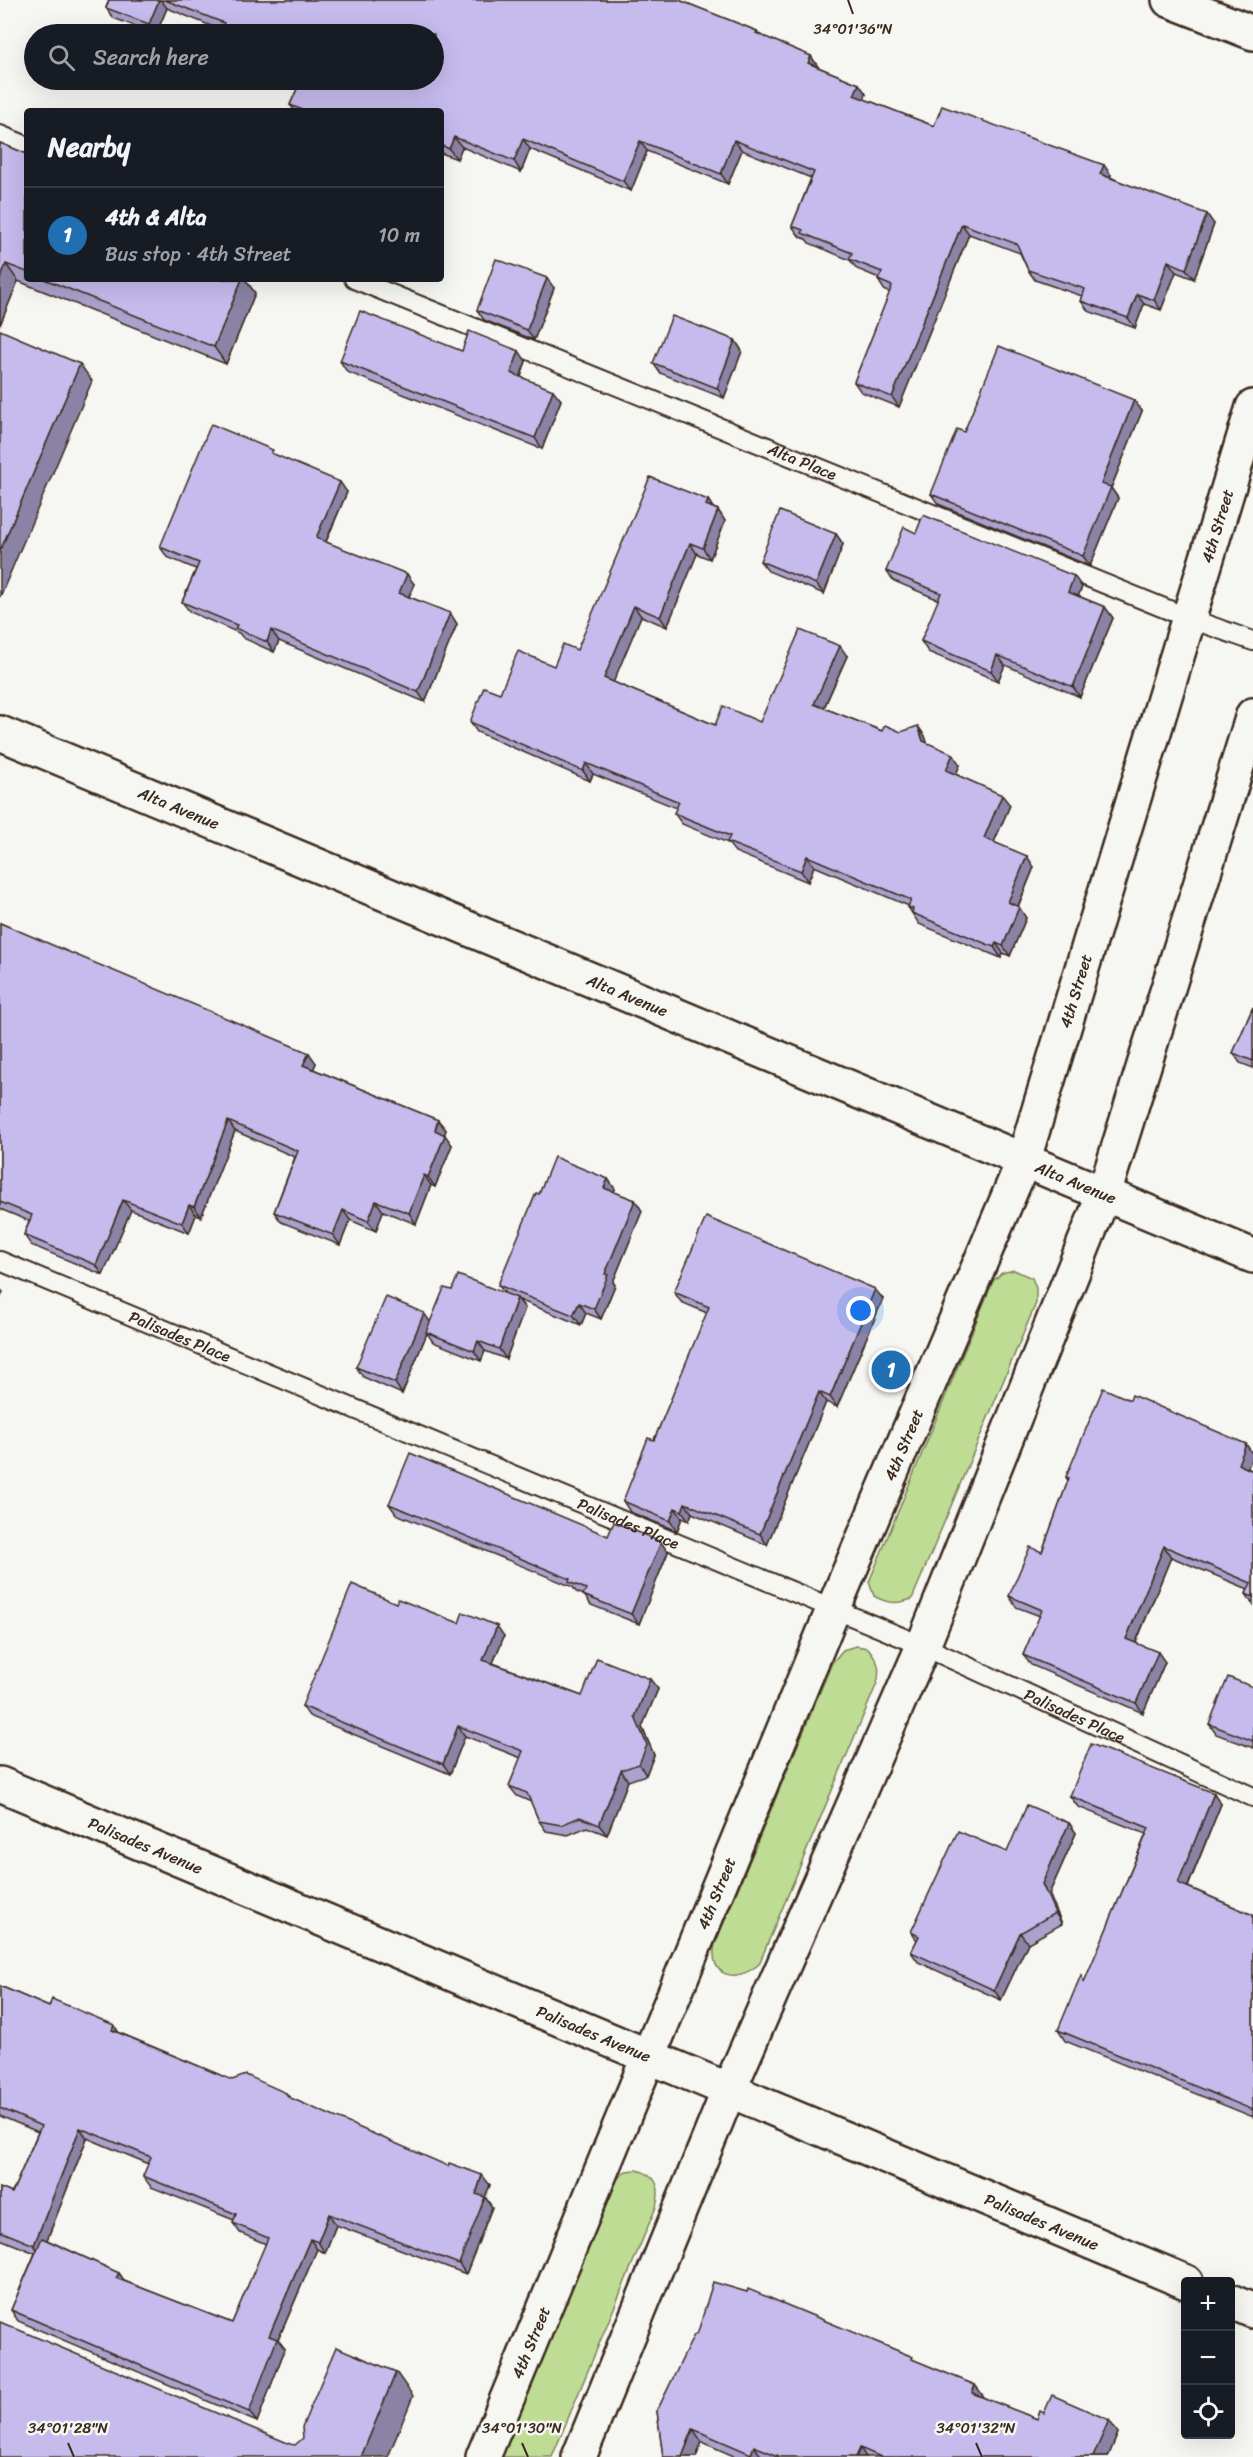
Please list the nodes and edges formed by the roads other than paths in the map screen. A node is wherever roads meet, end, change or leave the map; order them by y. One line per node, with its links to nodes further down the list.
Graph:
1 (1169, 0): 2 (street)
2 (1253, 33)
3 (0, 135): 4 (lane)
4 (24, 145)
5 (361, 282): 7 (lane, Alta Place)
6 (1253, 407): 7 (street, 4th Street)
7 (1191, 618): 8 (lane, Alta Place); 11 (street, 4th Street)
8 (1253, 641)
9 (1253, 715): 12 (street)
10 (0, 733): 11 (street, Alta Avenue)
11 (1023, 1162): 12 (street, Alta Avenue); 15 (street, 4th Street)
12 (1104, 1194): 13 (street, Alta Avenue); 16 (street)
13 (1253, 1256)
14 (0, 1261): 15 (lane, Palisades Place)
15 (833, 1610): 16 (lane, Palisades Place); 19 (street, 4th Street)
16 (923, 1646): 18 (lane, Palisades Place); 20 (street)
17 (0, 1784): 19 (street, Palisades Avenue)
18 (1253, 1797)
19 (648, 2055): 20 (street, Palisades Avenue); 24 (street, 4th Street)
20 (729, 2090): 21 (street, Palisades Avenue); 25 (street)
21 (1181, 2281)
22 (1235, 2303): 23 (street)
23 (1253, 2311)
24 (483, 2457)
25 (579, 2457)

